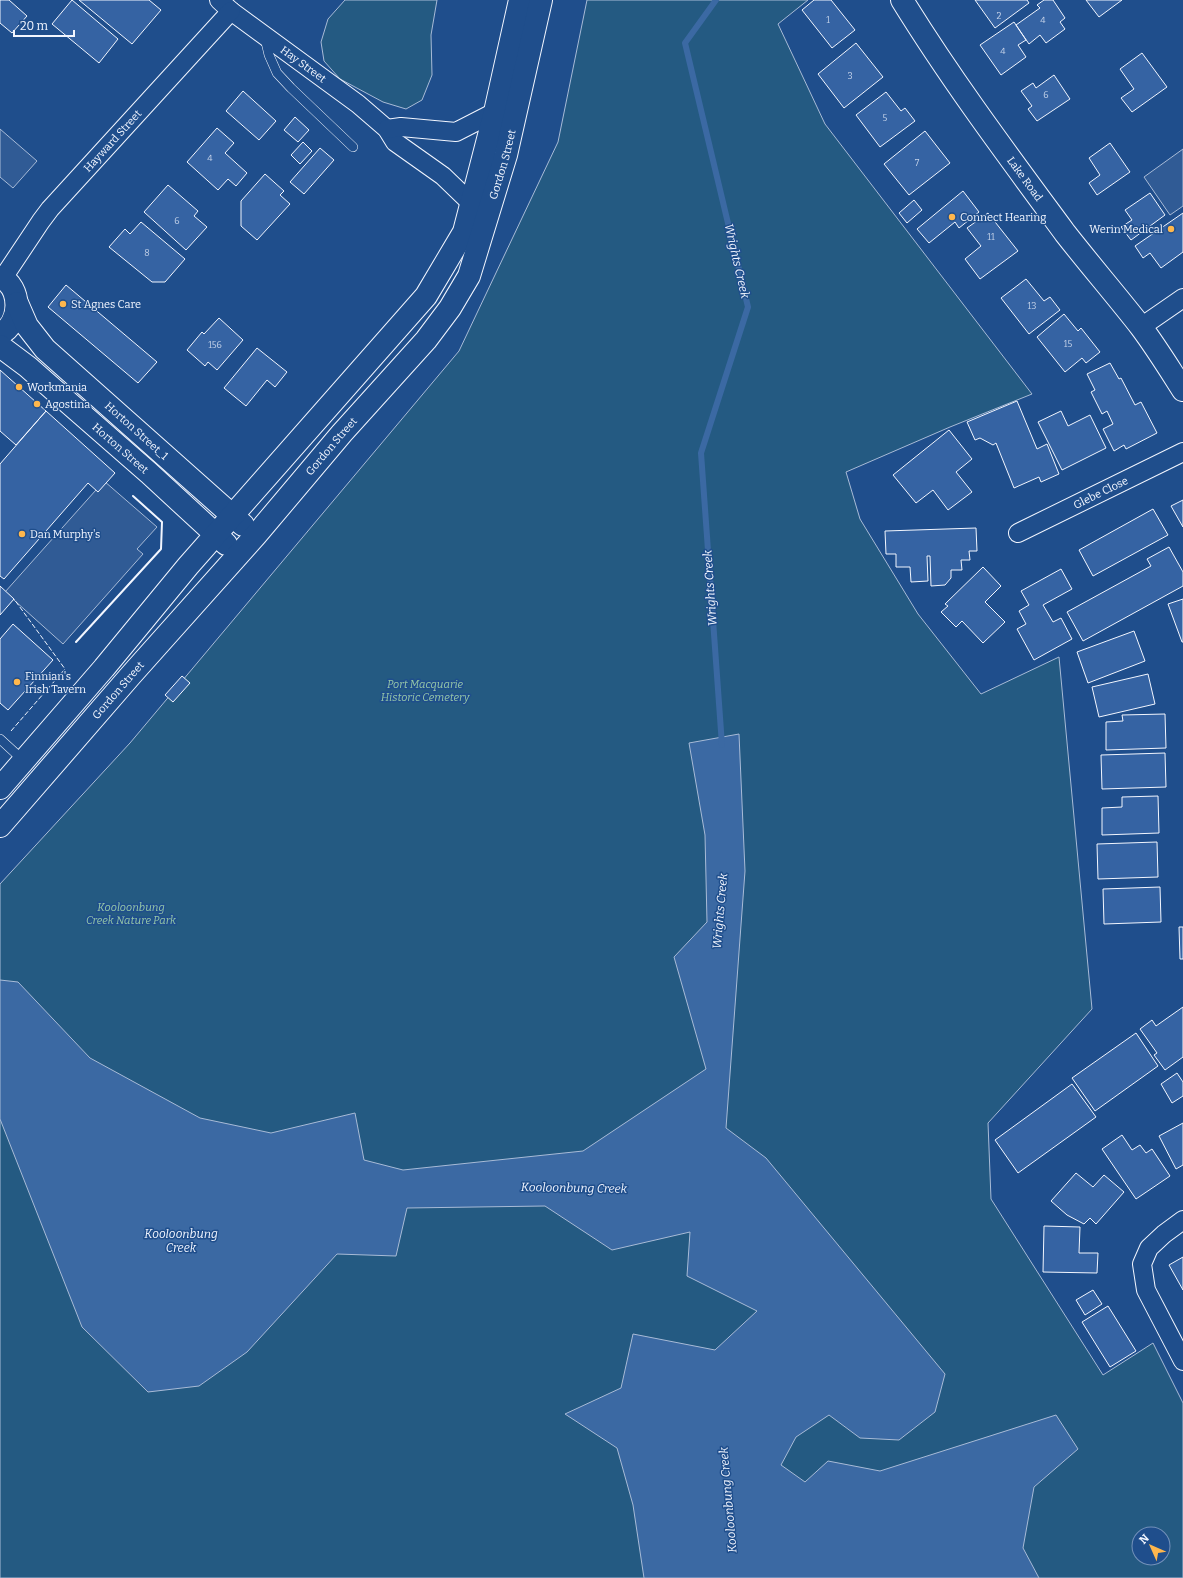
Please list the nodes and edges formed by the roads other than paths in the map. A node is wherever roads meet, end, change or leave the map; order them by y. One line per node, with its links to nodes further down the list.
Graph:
1 (520, 0): 6 (main road, Gordon Street)
2 (541, 0): 21 (main road, Gordon Street)
3 (902, 0): 13 (main road, Lake Road)
4 (225, 6): 5 (street, Hay Street); 10 (street, Hayward Street)
5 (264, 35): 7 (street, Hay Street); 8 (lane)
6 (495, 112): 7 (street); 9 (main road, Gordon Street)
7 (388, 129): 9 (street, Hay Street)
8 (353, 147)
9 (471, 202): 18 (main road, Gordon Street)
10 (1, 277): 12 (main road, Horton Street_1)
11 (1183, 298): 13 (street)
12 (17, 303): 14 (main road); 18 (main road, Horton Street_1)
13 (1141, 327): 16 (main road, Lake Road)
14 (0, 334)
15 (0, 346): 20 (main road, Horton Street)
16 (1183, 390)
17 (1183, 452): 19 (street, Glebe Close)
18 (233, 516): 20 (main road, Gordon Street); 21 (main road)
19 (1018, 533)
20 (216, 535): 22 (main road, Horton Street); 24 (main road, Gordon Street)
21 (256, 535): 22 (main road, Gordon Street)
22 (238, 554): 26 (main road, Gordon Street)
23 (0, 739): 24 (lane)
24 (24, 761): 25 (main road, Gordon Street)
25 (0, 788)
26 (0, 826)
27 (1183, 1220): 28 (street)
28 (1183, 1360)

